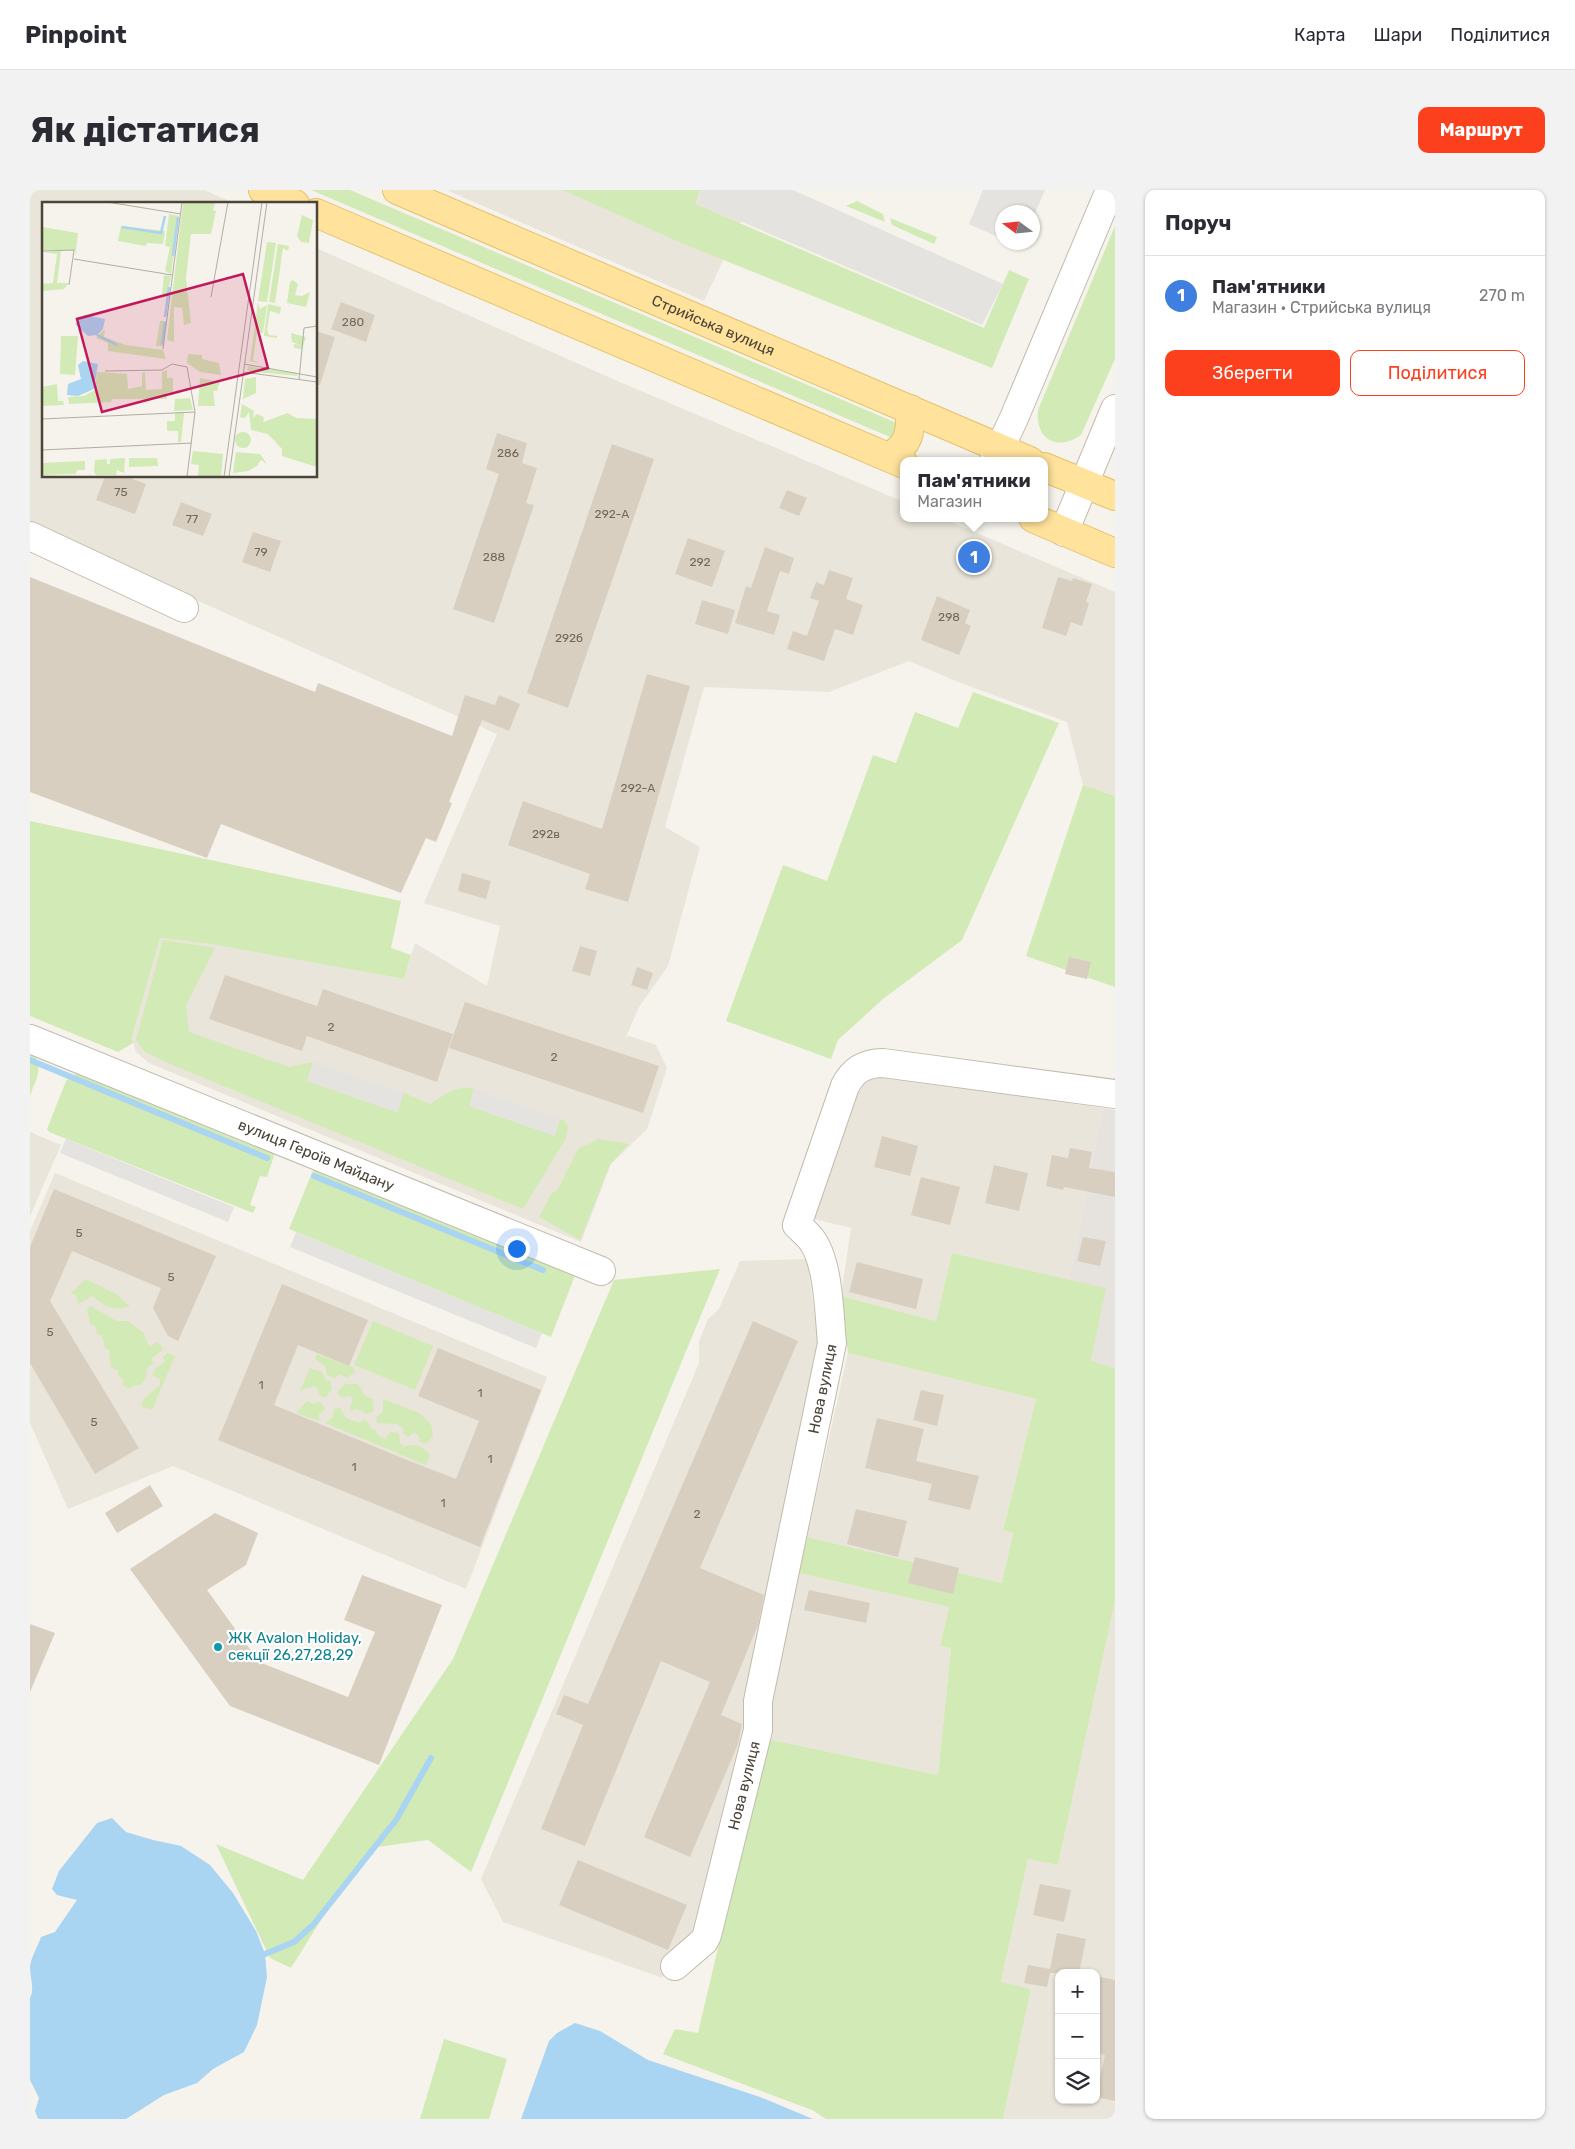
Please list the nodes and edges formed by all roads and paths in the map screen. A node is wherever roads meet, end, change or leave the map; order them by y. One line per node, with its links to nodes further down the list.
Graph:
1 (263, 190): 4 (main road)
2 (397, 190): 7 (main road, Стрийська вулиця)
3 (1110, 190): 8 (street)
4 (290, 202)
5 (318, 214): 10 (main road)
6 (1115, 408): 12 (street)
7 (910, 409): 8 (main road, Стрийська вулиця); 10 (main road)
8 (996, 454): 9 (main road, Стрийська вулиця)
9 (1011, 457)
10 (896, 460)
11 (1048, 469): 12 (main road)
12 (1084, 483): 13 (main road); 15 (street)
13 (1115, 496)
14 (1042, 522): 15 (main road)
15 (1064, 532): 17 (main road)
16 (30, 536): 18 (street)
17 (1115, 553)
18 (184, 608)
19 (30, 1039): 21 (street, вулиця Героїв Майдану)
20 (1115, 1094): 22 (street, Нова вулиця)
21 (601, 1271)
22 (675, 1966)

